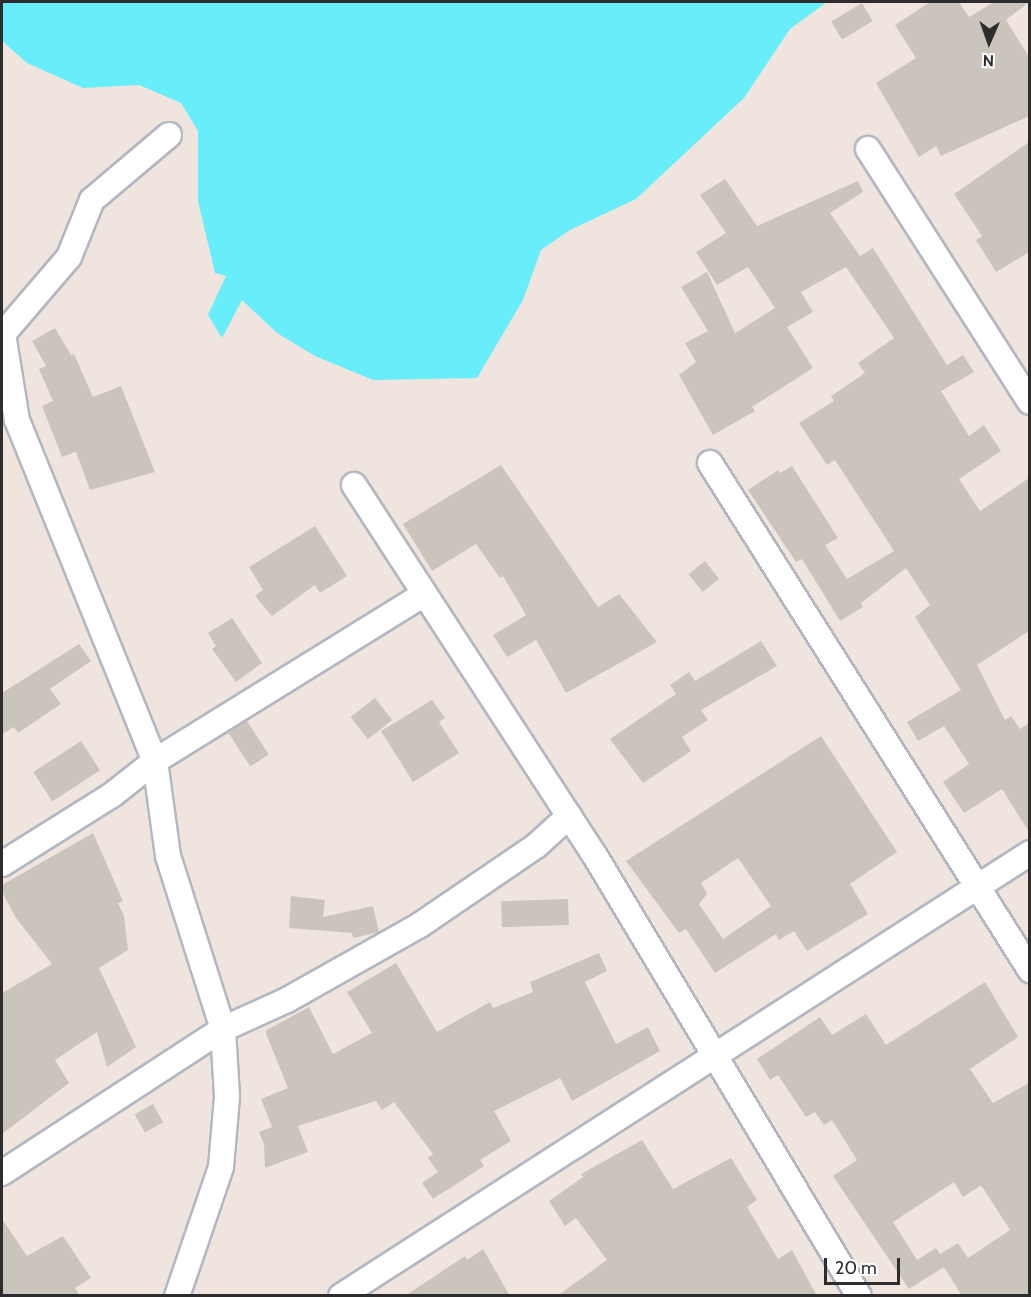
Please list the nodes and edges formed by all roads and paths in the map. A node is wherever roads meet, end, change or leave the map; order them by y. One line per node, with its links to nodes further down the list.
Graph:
1 (168, 135): 4 (street)
2 (868, 149): 3 (street)
3 (1029, 402)
4 (9, 422): 8 (street)
5 (710, 463): 12 (street)
6 (354, 485): 7 (street)
7 (424, 594): 8 (street); 9 (street)
8 (155, 761): 11 (street); 14 (street)
9 (569, 816): 14 (street); 15 (street)
10 (1029, 853): 12 (street)
11 (2, 864)
12 (978, 887): 13 (street); 15 (street)
13 (1029, 970)
14 (223, 1029): 16 (street); 17 (street)
15 (718, 1055): 18 (street); 19 (street)
16 (2, 1173)
17 (177, 1296)
18 (341, 1296)
19 (859, 1296)

